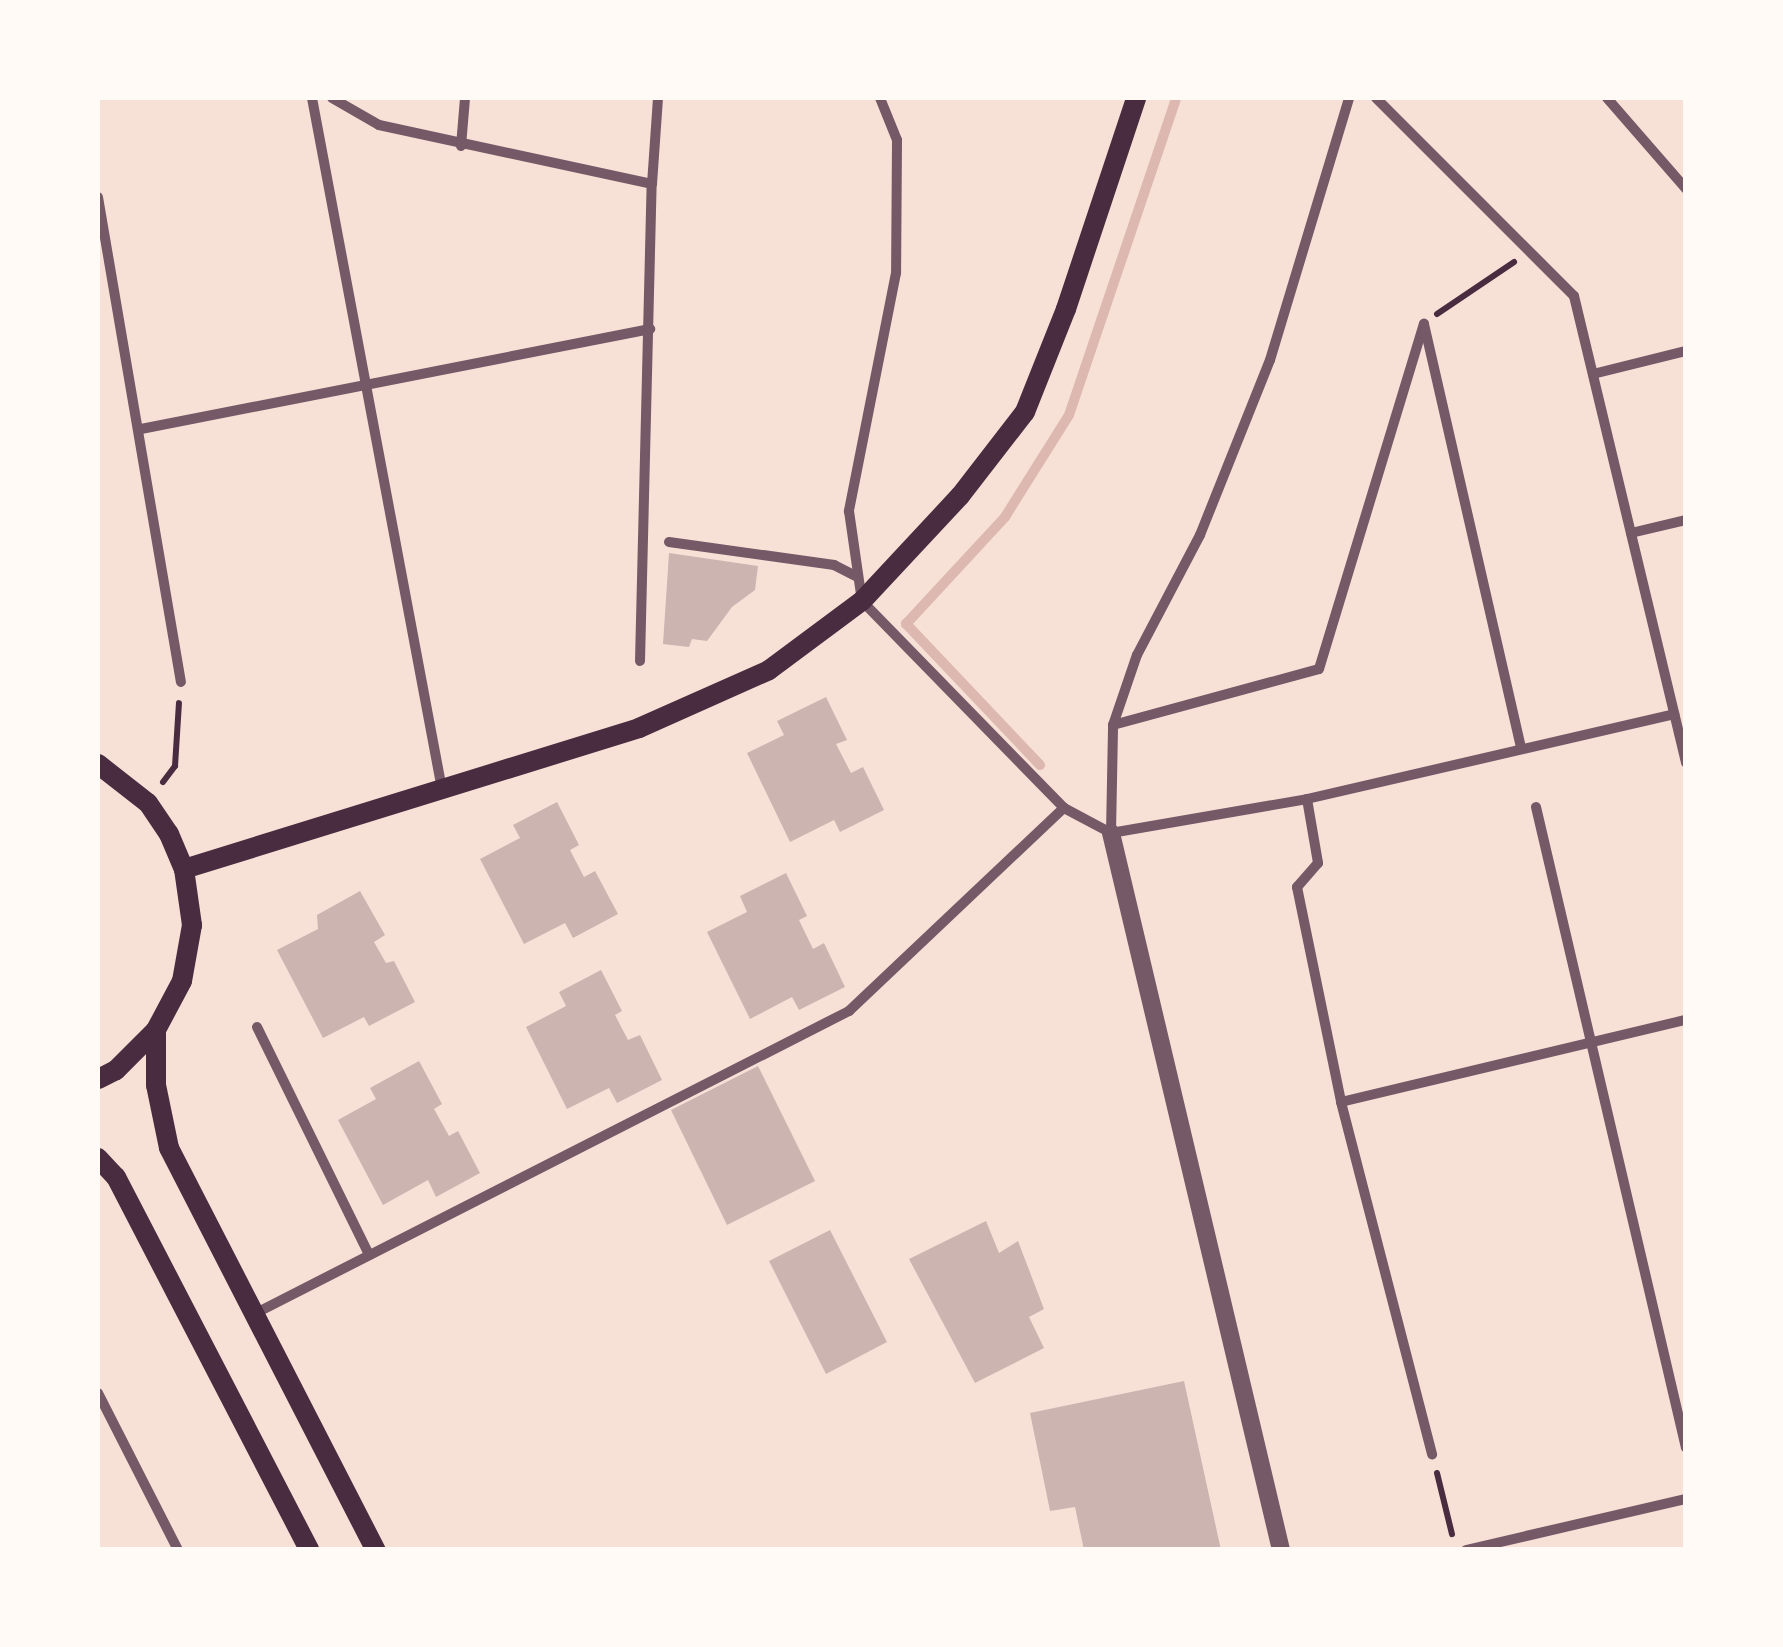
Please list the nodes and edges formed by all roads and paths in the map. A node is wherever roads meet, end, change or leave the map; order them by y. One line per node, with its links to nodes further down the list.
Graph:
1 (312, 98): 19 (street)
2 (332, 98): 10 (street)
3 (465, 98): 10 (street)
4 (658, 98): 11 (street)
5 (880, 98): 24 (street)
6 (1136, 98): 25 (main road)
7 (1349, 98): 29 (street)
8 (1376, 98): 14 (street)
9 (1607, 98): 12 (street)
10 (461, 146): 11 (street)
11 (652, 184): 16 (street)
12 (1686, 189)
13 (98, 197): 20 (street)
14 (1529, 252): 15 (path); 18 (street)
15 (1424, 324): 29 (street); 30 (street)
16 (650, 329): 19 (street); 26 (street)
17 (1686, 351): 18 (street)
18 (1592, 374): 22 (street)
19 (366, 383): 20 (street); 33 (street)
20 (141, 429): 27 (street)
21 (1686, 520): 22 (street)
22 (1630, 534): 28 (street)
23 (670, 542): 24 (street)
24 (858, 576): 25 (street)
25 (862, 601): 33 (main road); 37 (street)
26 (640, 662)
27 (181, 682): 35 (path)
28 (1674, 714): 30 (street); 31 (street)
29 (1113, 724): 38 (street)
30 (1522, 749): 34 (street)
31 (1686, 763)
32 (98, 764): 35 (main road)
33 (442, 789): 39 (main road)
34 (1307, 799): 38 (street); 45 (street)
35 (148, 804): 39 (main road)
36 (1536, 807): 43 (street)
37 (1064, 808): 38 (street); 47 (street)
38 (1111, 833): 56 (street)
39 (184, 869): 42 (main road)
40 (1686, 1020): 43 (street)
41 (256, 1028): 47 (street)
42 (156, 1030): 44 (main road); 48 (main road)
43 (1592, 1042): 45 (street); 50 (street)
44 (98, 1079)
45 (1342, 1102): 51 (street)
46 (98, 1158): 54 (main road)
47 (369, 1256): 48 (street)
48 (252, 1315): 55 (main road)
49 (98, 1393): 53 (street)
50 (1686, 1448)
51 (1432, 1454): 57 (path)
52 (1686, 1499): 58 (street)
53 (178, 1550)
54 (309, 1550)
55 (376, 1550)
56 (1281, 1550)
57 (1456, 1550)
58 (1466, 1550)

